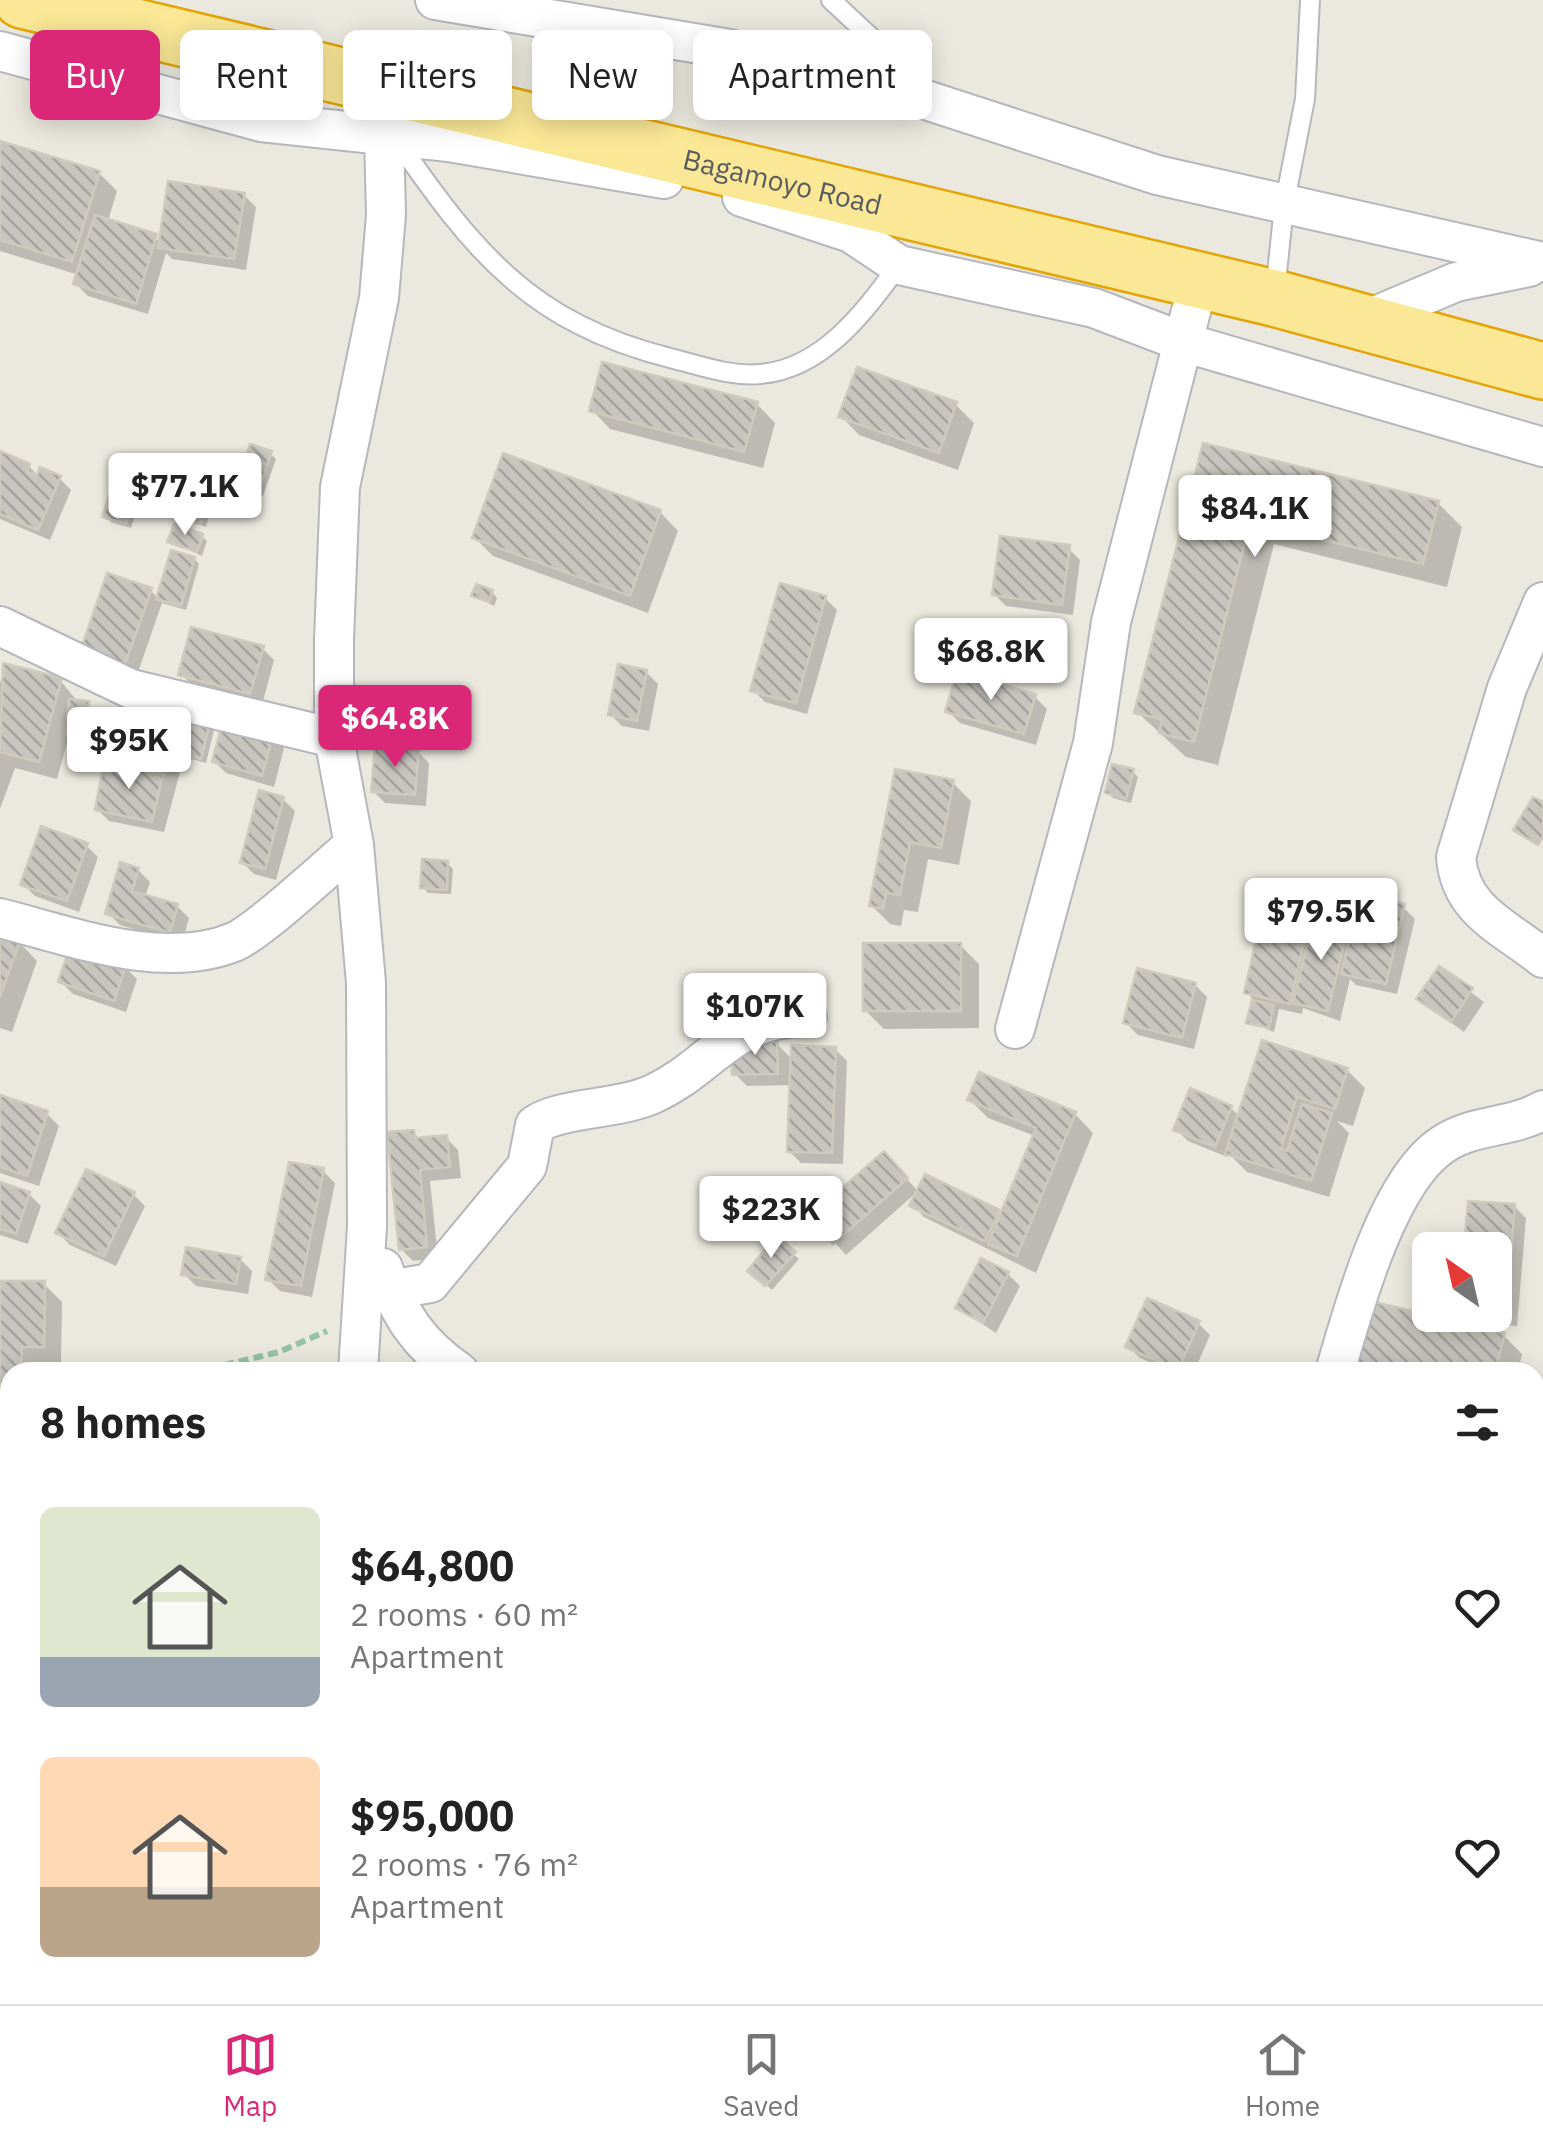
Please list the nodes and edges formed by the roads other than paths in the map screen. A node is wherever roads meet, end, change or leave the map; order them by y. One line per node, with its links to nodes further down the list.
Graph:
1 (22, 0): 14 (highway, Bagamoyo Road)
2 (435, 0): 5 (street)
3 (831, 0): 6 (lane)
4 (1310, 0): 11 (lane)
5 (478, 4): 7 (street)
6 (863, 30)
7 (693, 42)
8 (0, 51): 10 (street)
9 (932, 103): 11 (street)
10 (389, 135): 13 (street); 13 (lane); 22 (street)
11 (1284, 206): 12 (street); 15 (lane)
12 (1543, 264): 16 (street)
13 (899, 265): 17 (street)
14 (1200, 280): 15 (highway, Bagamoyo Road); 17 (street)
15 (1274, 298): 16 (highway, Bagamoyo Road)
16 (1356, 324): 18 (highway, Bagamoyo Road)
17 (1186, 343): 19 (street); 27 (street)
18 (1543, 371)
19 (1543, 447)
20 (1543, 602): 25 (street)
21 (0, 626): 22 (street)
22 (334, 738): 23 (street)
23 (354, 845): 24 (street); 29 (street)
24 (0, 918)
25 (1543, 958)
26 (808, 1018): 29 (street)
27 (1015, 1028)
28 (1543, 1110): 32 (street)
29 (377, 1299): 30 (street); 31 (street)
30 (361, 1362)
31 (445, 1362)
32 (1339, 1362)

